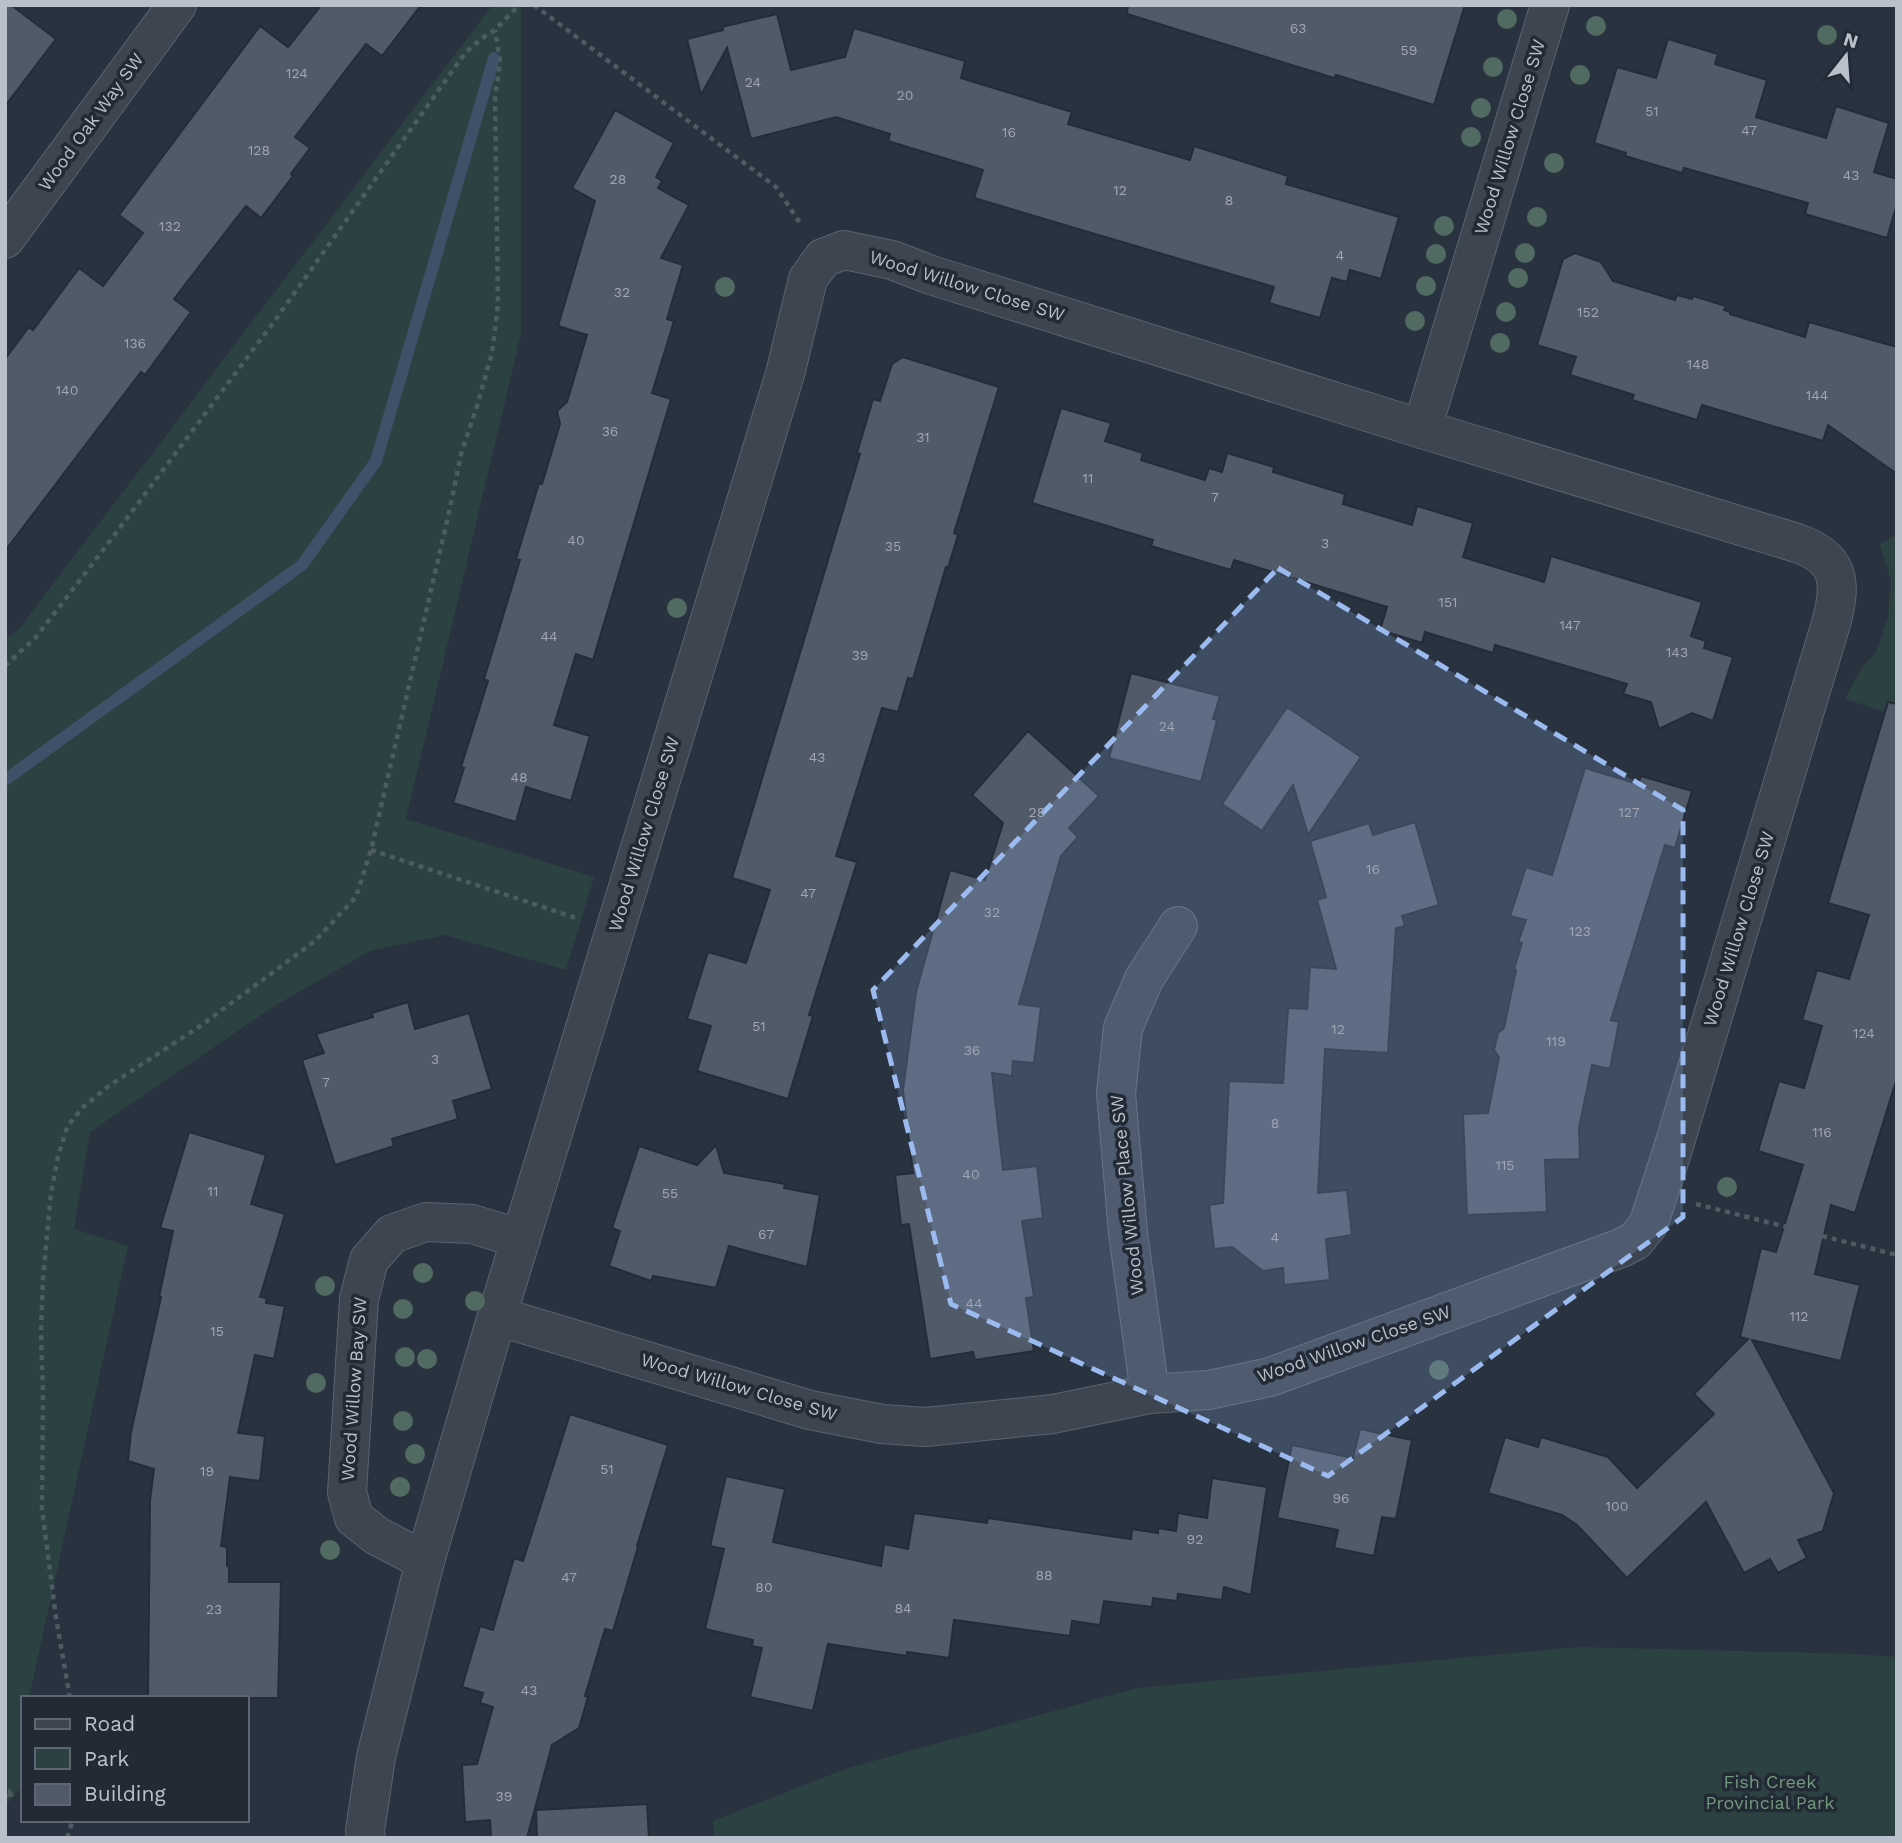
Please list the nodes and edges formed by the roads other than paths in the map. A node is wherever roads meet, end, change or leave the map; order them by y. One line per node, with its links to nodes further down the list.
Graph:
1 (177, 5): 3 (street, Wood Oak Way SW)
2 (1550, 5): 4 (street, Wood Willow Close SW)
3 (5, 239)
4 (1422, 429): 6 (street, Wood Willow Close SW); 8 (street, Wood Willow Close SW)
5 (1178, 926): 8 (street, Wood Willow Place SW)
6 (521, 1238): 7 (street, Wood Willow Close SW); 9 (street, Wood Willow Bay SW)
7 (497, 1315): 8 (street, Wood Willow Close SW); 9 (street)
8 (1150, 1394)
9 (425, 1561): 10 (street)
10 (366, 1838)

